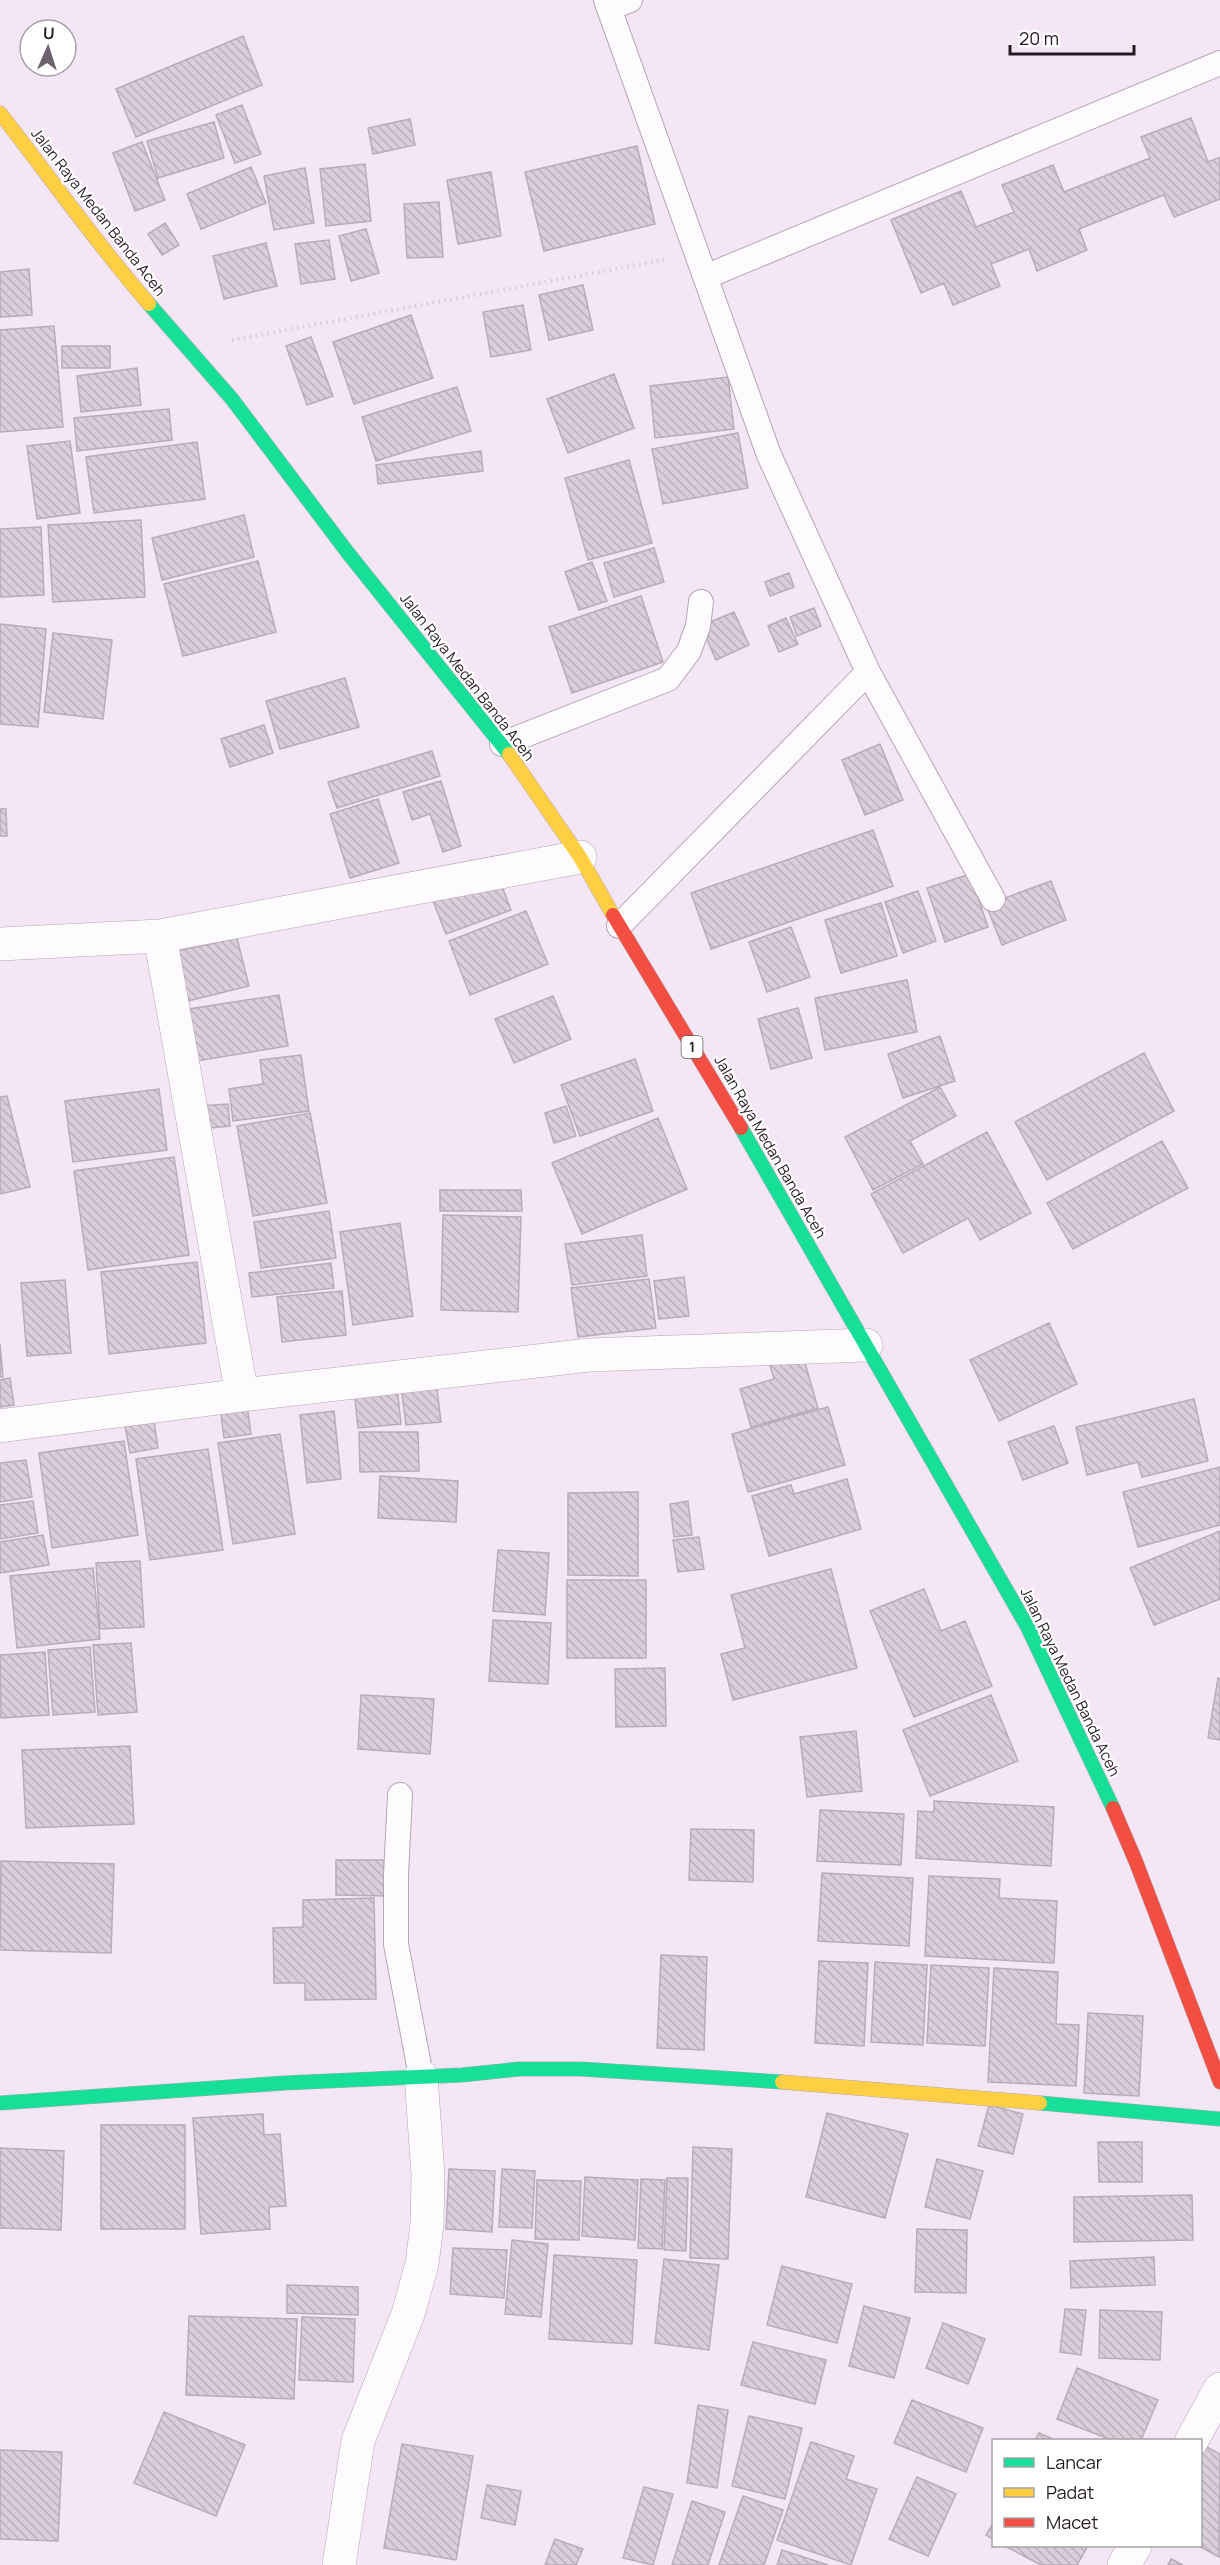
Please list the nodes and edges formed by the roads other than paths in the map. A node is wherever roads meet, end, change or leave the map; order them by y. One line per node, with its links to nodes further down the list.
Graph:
1 (615, 3): 4 (lane)
2 (1220, 63): 4 (lane)
3 (0, 113): 7 (main road, Jalan Raya Medan Banda Aceh / 1)
4 (701, 265): 6 (lane)
5 (701, 602): 7 (lane)
6 (868, 672): 9 (lane); 10 (lane)
7 (502, 744): 8 (main road, Jalan Raya Medan Banda Aceh / 1)
8 (580, 857): 10 (main road, Jalan Raya Medan Banda Aceh / 1); 11 (street)
9 (993, 899)
10 (619, 926): 13 (main road, Jalan Raya Medan Banda Aceh / 1)
11 (159, 936): 12 (street); 14 (street)
12 (0, 944)
13 (866, 1346): 14 (street); 18 (main road, Jalan Raya Medan Banda Aceh / 1)
14 (242, 1395): 15 (street)
15 (0, 1426)
16 (400, 1795): 17 (lane)
17 (421, 2076): 19 (main road); 20 (main road); 24 (street)
18 (1220, 2082)
19 (0, 2103)
20 (1220, 2119)
21 (1220, 2389): 22 (street)
22 (1193, 2439)
23 (1134, 2547): 25 (street)
24 (342, 2564)
25 (1124, 2565)

